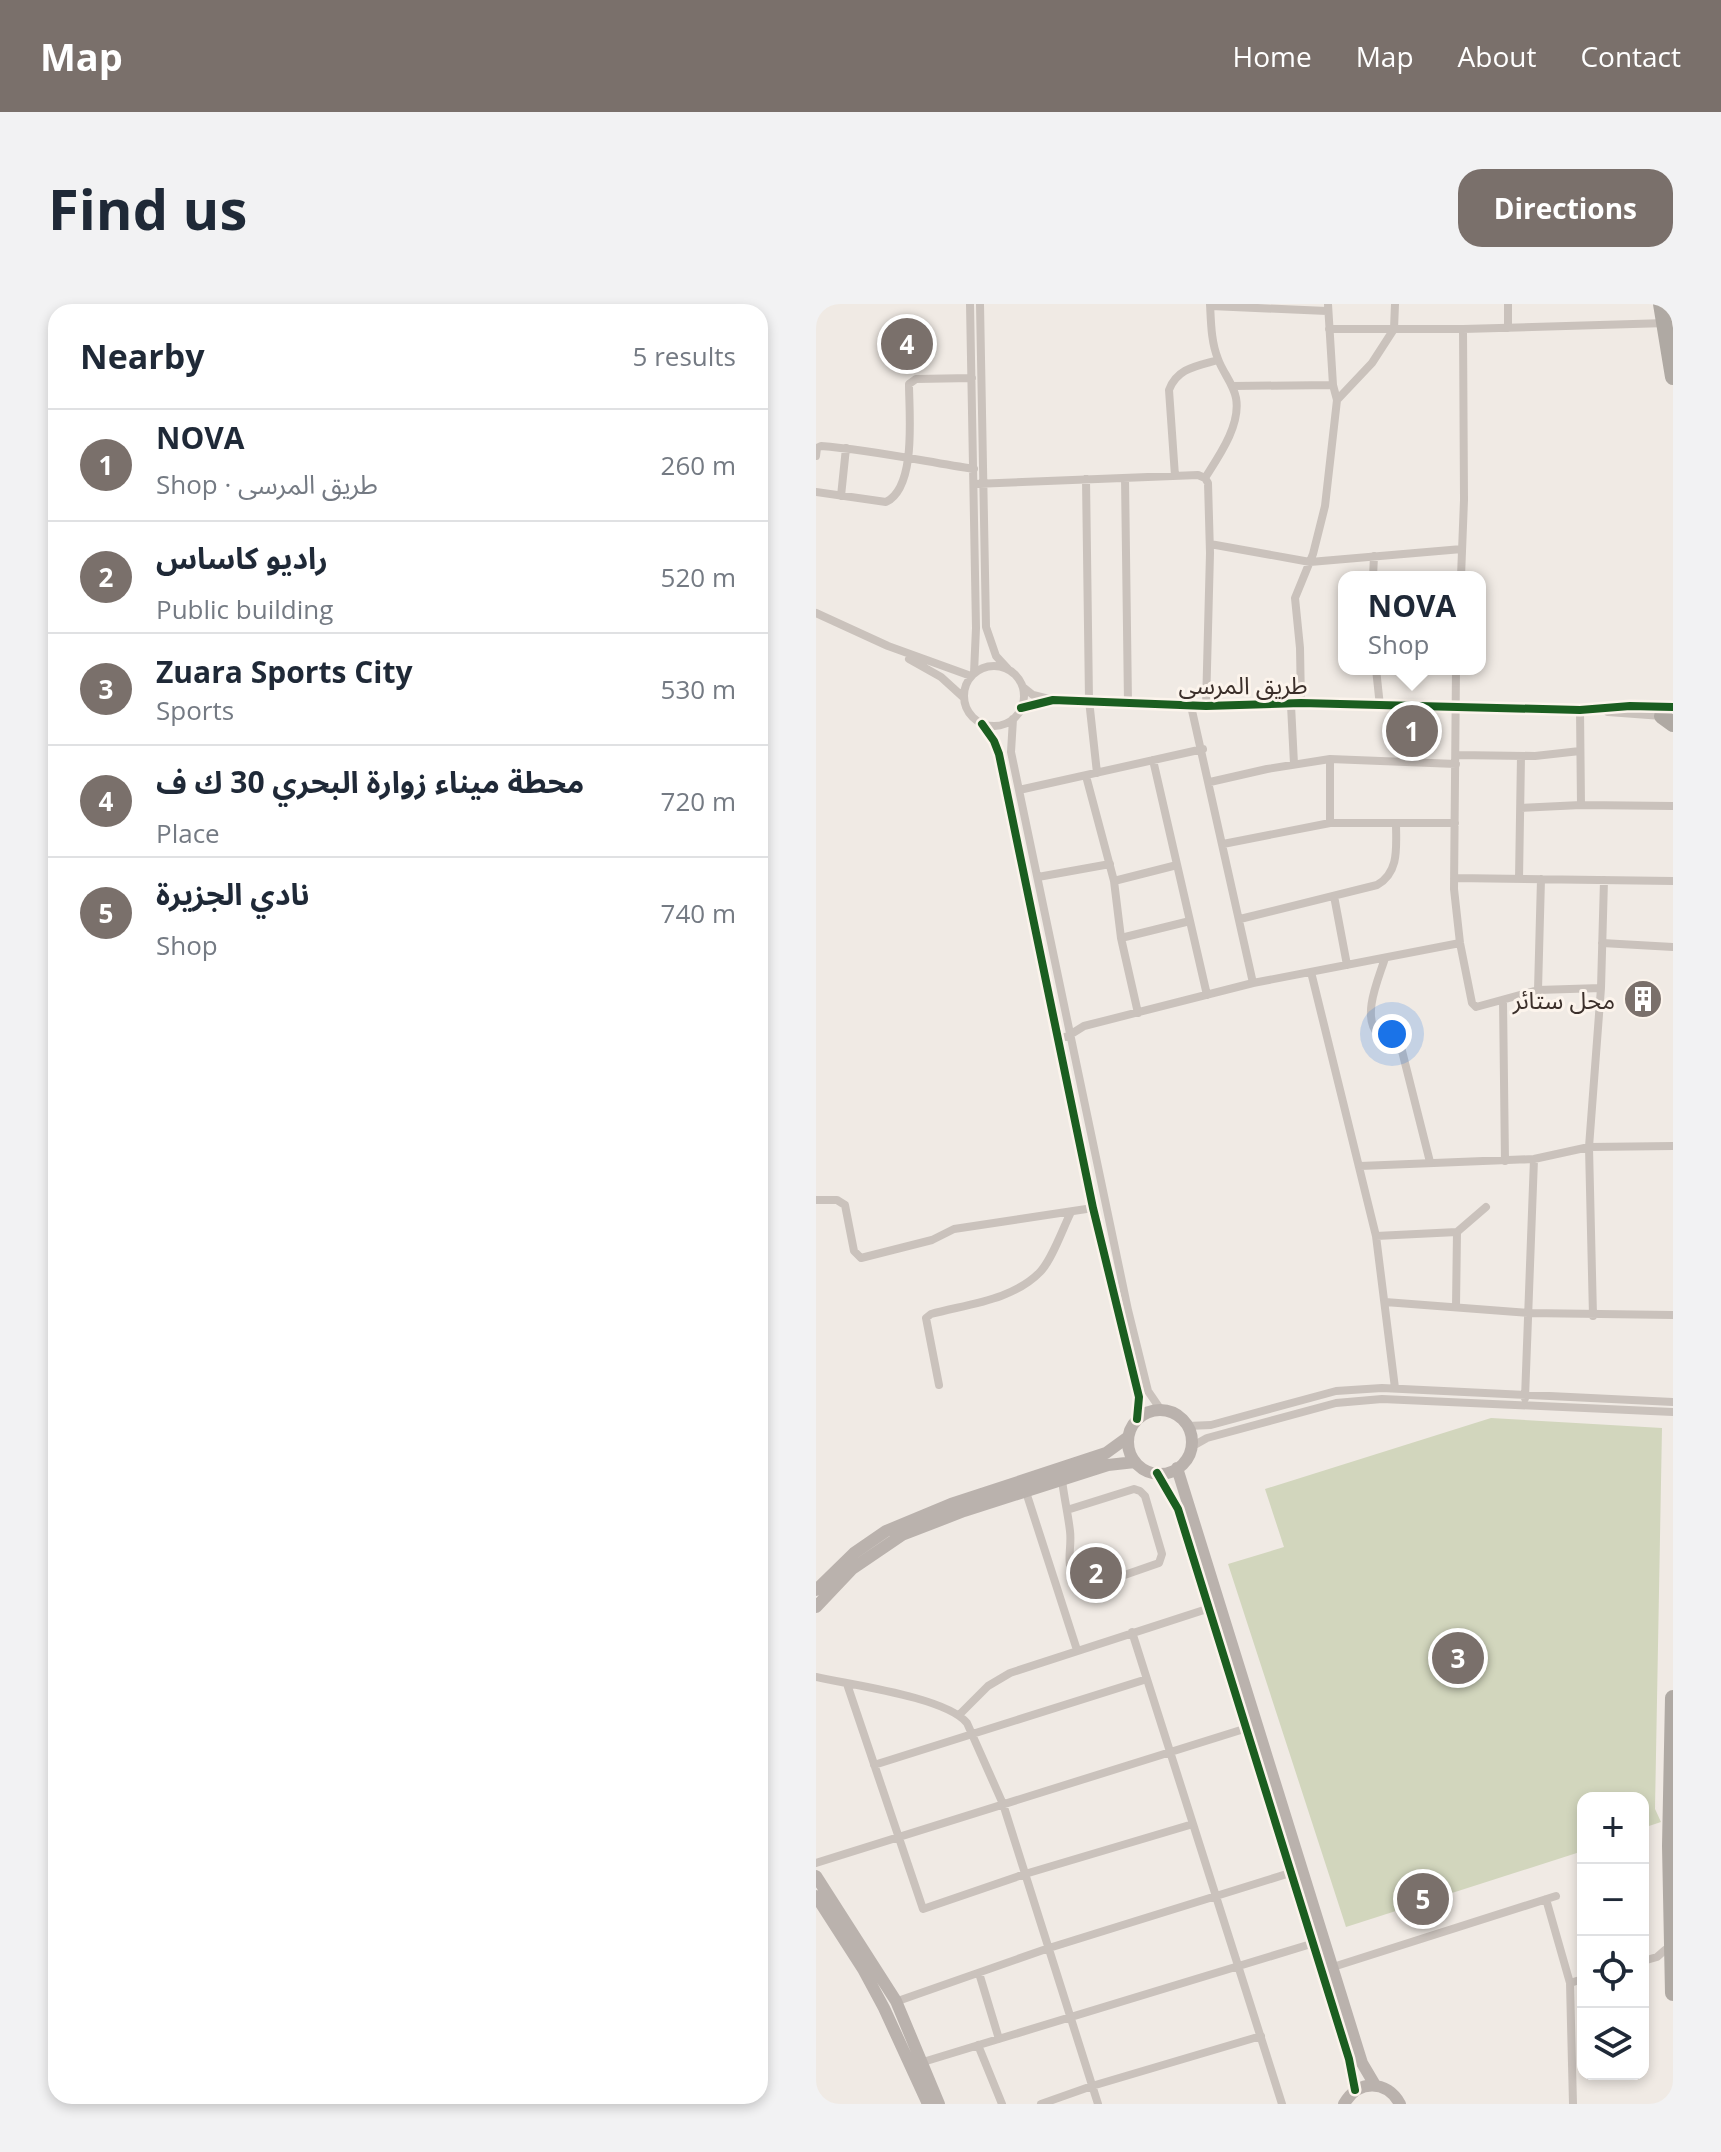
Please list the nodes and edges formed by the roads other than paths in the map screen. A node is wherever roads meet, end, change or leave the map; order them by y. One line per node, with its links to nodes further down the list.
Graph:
1 (970, 304): 17 (street)
2 (980, 304): 30 (street)
3 (1395, 304): 13 (street)
4 (1508, 304): 11 (street)
5 (1661, 304): 10 (highway)
6 (1667, 304): 10 (highway)
7 (1210, 305): 8 (street); 15 (street)
8 (1273, 307): 9 (street)
9 (1327, 308): 12 (street)
10 (1669, 327): 11 (street); 16 (highway)
11 (1508, 328): 14 (street)
12 (1329, 329): 13 (street); 18 (street)
13 (1394, 329): 14 (street); 20 (street)
14 (1463, 329): 34 (street)
15 (1218, 360): 19 (street); 26 (street)
16 (1673, 377)
17 (972, 378): 24 (street); 25 (street)
18 (1333, 385): 19 (street); 20 (street)
19 (1233, 386): 28 (street)
20 (1337, 400): 36 (street)
21 (819, 441): 22 (street); 23 (street)
22 (846, 448): 24 (street); 32 (street)
23 (816, 456)
24 (909, 460): 25 (street); 32 (street)
25 (974, 469): 30 (street)
26 (1175, 476): 27 (street); 28 (street)
27 (1125, 478): 29 (street); 49 (street)
28 (1205, 478): 33 (street)
29 (1086, 479): 30 (street); 48 (street)
30 (979, 484): 41 (street); 42 (street)
31 (816, 492): 32 (street)
32 (841, 496)
33 (1210, 544): 36 (street); 52 (street)
34 (1462, 549): 35 (street); 38 (street)
35 (1374, 556): 36 (street); 37 (street)
36 (1310, 562): 50 (street)
37 (1373, 571)
38 (1461, 571)
39 (816, 613): 40 (street)
40 (888, 646): 42 (street); 46 (street)
41 (1008, 669): 42 (street); 45 (street)
42 (972, 674): 46 (street)
43 (1377, 675): 53 (street)
44 (1456, 675): 55 (street)
45 (1023, 687): 47 (street, طريق المرسى); 54 (street)
46 (963, 697): 59 (street)
47 (1053, 700): 48 (street, طريق المرسى); 54 (street, طريق المرسى)
48 (1089, 700): 49 (street, طريق المرسى); 67 (street)
49 (1128, 703): 51 (street, طريق المرسى)
50 (1296, 704): 52 (street, طريق المرسى); 53 (street, طريق المرسى); 66 (street)
51 (1191, 706): 52 (street, طريق المرسى); 60 (street)
52 (1206, 706)
53 (1380, 706): 55 (street, طريق المرسى)
54 (1021, 708): 58 (street)
55 (1455, 708): 56 (street, طريق المرسى); 65 (street)
56 (1580, 710): 57 (street, طريق المرسى); 61 (street)
57 (1670, 712)
58 (1013, 719): 59 (street); 70 (street)
59 (982, 724): 104 (street)
60 (1203, 749): 64 (street); 69 (street)
61 (1580, 751): 62 (street); 71 (street)
62 (1521, 756): 65 (street); 73 (street)
63 (1330, 759): 65 (street); 66 (street); 74 (street)
64 (1153, 760): 67 (street); 79 (street)
65 (1456, 760): 76 (street)
66 (1294, 764): 69 (street)
67 (1097, 773): 68 (street)
68 (1086, 776): 70 (street); 78 (street)
69 (1210, 782): 77 (street)
70 (1019, 790): 80 (street)
71 (1581, 805): 72 (street); 73 (street)
72 (1673, 806)
73 (1521, 808): 82 (street)
74 (1330, 823): 75 (street); 77 (street)
75 (1396, 823): 76 (street); 87 (street)
76 (1455, 823): 81 (street)
77 (1223, 844): 88 (street)
78 (1110, 864): 80 (street); 85 (street)
79 (1177, 865): 85 (street); 89 (street)
80 (1038, 877): 103 (street)
81 (1454, 878): 82 (street); 91 (street)
82 (1519, 879): 83 (street)
83 (1541, 879): 84 (street); 99 (street)
84 (1604, 880): 86 (street); 92 (street)
85 (1114, 881): 90 (street)
86 (1673, 881)
87 (1334, 896): 88 (street); 95 (street)
88 (1240, 919): 97 (street)
89 (1190, 921): 90 (street); 100 (street)
90 (1121, 938): 102 (street)
91 (1460, 943): 94 (street); 101 (street)
92 (1602, 943): 93 (street); 98 (street)
93 (1673, 947)
94 (1385, 958): 95 (street); 109 (street)
95 (1347, 965): 96 (street)
96 (1311, 972): 97 (street); 110 (street)
97 (1253, 983): 100 (street)
98 (1601, 988): 99 (street); 106 (street)
99 (1538, 990): 101 (street)
100 (1207, 995): 102 (street)
101 (1503, 1000): 108 (street)
102 (1138, 1013): 103 (street)
103 (1071, 1034): 104 (street); 129 (street)
104 (1057, 1039): 113 (street)
105 (1673, 1146): 106 (street)
106 (1589, 1147): 107 (street); 121 (street)
107 (1534, 1159): 108 (street); 119 (street)
108 (1505, 1161): 109 (street)
109 (1430, 1162): 110 (street)
110 (1360, 1166): 116 (street)
111 (816, 1200): 114 (street)
112 (1486, 1207): 115 (street)
113 (1093, 1208): 114 (street); 131 (street)
114 (1071, 1212): 122 (street)
115 (1457, 1232): 116 (street); 118 (street)
116 (1376, 1236): 117 (street)
117 (1385, 1302): 118 (street); 123 (street)
118 (1456, 1307): 119 (street)
119 (1528, 1313): 121 (street); 125 (street)
120 (1673, 1315): 121 (street)
121 (1593, 1316)
122 (939, 1385)
123 (1395, 1388): 124 (street); 125 (street)
124 (1347, 1390): 126 (street); 132 (street)
125 (1525, 1395): 127 (street); 128 (street)
126 (1347, 1401): 128 (street); 134 (street)
127 (1673, 1402)
128 (1525, 1406): 130 (street)
129 (1161, 1410): 131 (street); 132 (street)
130 (1673, 1412)
131 (1137, 1419): 133 (street)
132 (1188, 1426): 134 (street)
133 (1128, 1437): 135 (street); 141 (street)
134 (1191, 1447): 136 (street)
135 (1135, 1462): 137 (street); 138 (street)
136 (1177, 1468): 137 (street); 151 (street)
137 (1157, 1473): 144 (street)
138 (1062, 1480): 139 (street); 140 (street)
139 (1026, 1492): 141 (street); 146 (street)
140 (1067, 1510): 140 (street)
141 (923, 1520): 142 (street); 143 (street)
142 (816, 1590)
143 (816, 1607)
144 (1207, 1609): 145 (street); 151 (street)
145 (1132, 1632): 146 (street); 148 (street)
146 (1077, 1650): 152 (street)
147 (816, 1677): 149 (street)
148 (1147, 1679): 154 (street); 155 (street)
149 (847, 1684): 152 (street); 156 (street)
150 (1673, 1698): 175 (highway)
151 (1241, 1699): 153 (street); 171 (street)
152 (960, 1714): 154 (street)
153 (1244, 1729): 155 (street); 161 (street)
154 (973, 1734): 156 (street); 157 (street)
155 (1171, 1752): 157 (street); 158 (street)
156 (874, 1765): 159 (street)
157 (1003, 1804): 159 (street); 162 (street)
158 (1193, 1824): 162 (street); 164 (street)
159 (899, 1837): 160 (street); 162 (street)
160 (816, 1863)
161 (1290, 1873): 164 (street); 166 (street)
162 (1025, 1874): 167 (street)
163 (816, 1876): 176 (street)
164 (1216, 1895): 167 (street); 170 (street)
165 (816, 1896): 176 (street)
166 (1311, 1944): 170 (street); 184 (street)
167 (1049, 1948): 172 (street); 177 (street)
168 (1665, 1950): 169 (street)
169 (1649, 1959)
170 (1238, 1965): 177 (street); 178 (street)
171 (1333, 1967): 174 (street); 182 (street)
172 (979, 1973): 176 (street); 179 (street)
173 (1577, 1981): 174 (street)
174 (1570, 1983): 194 (street)
175 (1673, 1993)
176 (890, 2005): 181 (street); 186 (street)
177 (1071, 2017): 179 (street); 183 (street)
178 (1261, 2036): 183 (street); 191 (street)
179 (999, 2039): 180 (street)
180 (978, 2045): 181 (street); 188 (street)
181 (923, 2062): 187 (street)
182 (1375, 2085): 184 (street); 185 (street)
183 (1092, 2086): 189 (street); 190 (street)
184 (1355, 2090): 192 (street)
185 (1398, 2100): 193 (street)
186 (928, 2104)
187 (939, 2104)
188 (1002, 2104)
189 (1041, 2104)
190 (1098, 2104)
191 (1282, 2104)
192 (1344, 2104)
193 (1413, 2104)
194 (1573, 2104)

